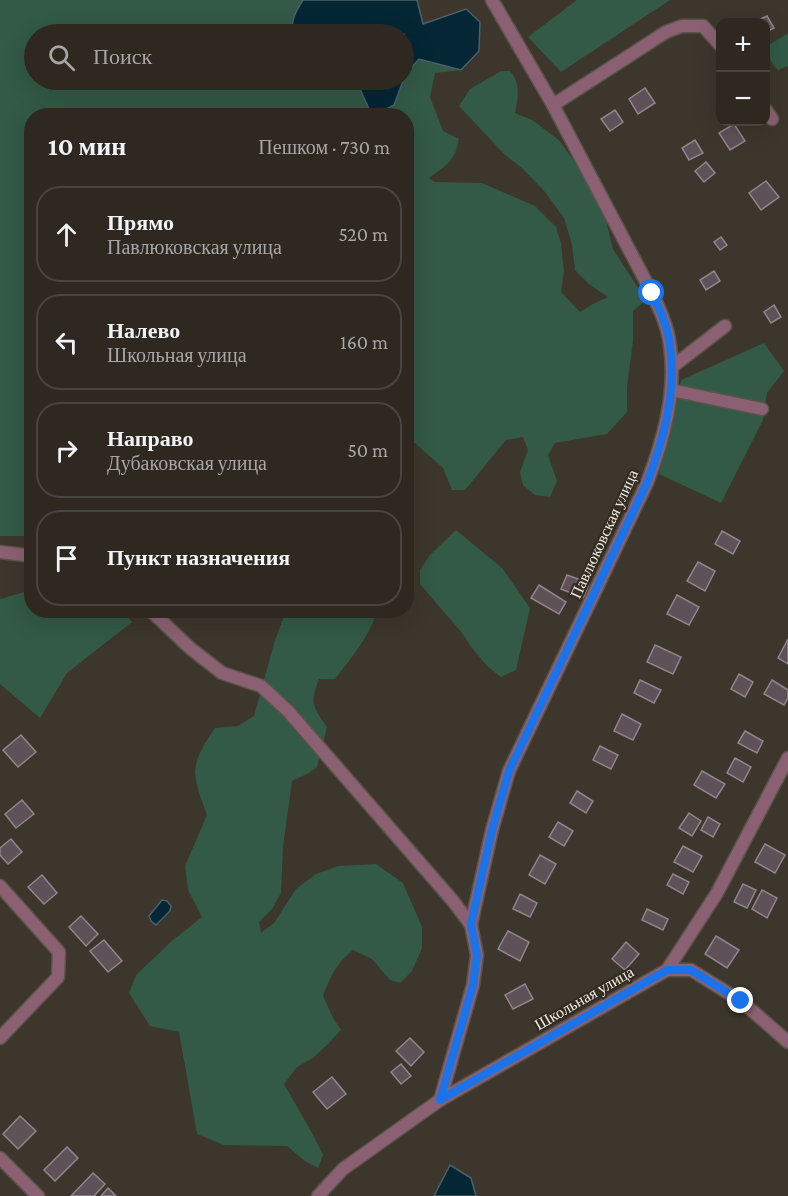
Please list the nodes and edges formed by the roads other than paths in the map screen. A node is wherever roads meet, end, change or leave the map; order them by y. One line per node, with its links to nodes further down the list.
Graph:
1 (492, 0): 3 (street, Павлюковская улица)
2 (716, 41): 3 (street)
3 (552, 105): 5 (street, Павлюковская улица)
4 (725, 326): 5 (street)
5 (672, 367): 6 (street, Павлюковская улица)
6 (671, 390): 7 (street); 13 (street, Павлюковская улица)
7 (762, 409)
8 (0, 552): 9 (street)
9 (24, 555)
10 (158, 618): 13 (street)
11 (788, 758): 14 (street, Школьная улица)
12 (0, 886): 15 (street)
13 (471, 924): 17 (street, Павлюковская улица)
14 (667, 970): 16 (street); 17 (street, Школьная улица)
15 (0, 1038)
16 (788, 1042)
17 (440, 1100): 20 (street, Школьная улица)
18 (0, 1158): 19 (street)
19 (38, 1196)
20 (318, 1196)

